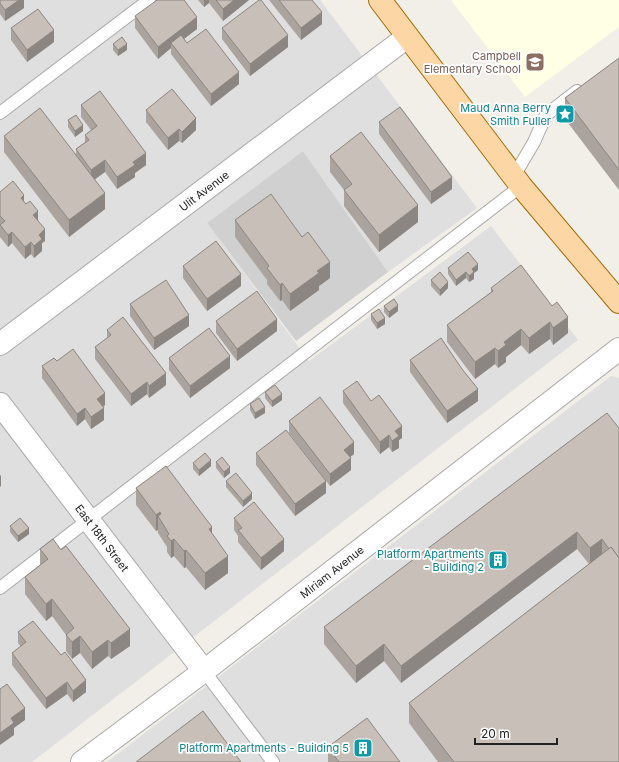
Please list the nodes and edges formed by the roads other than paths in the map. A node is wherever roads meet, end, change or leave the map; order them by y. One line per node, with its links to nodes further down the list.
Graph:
1 (149, 0): 5 (lane)
2 (380, 0): 3 (main road)
3 (407, 36): 6 (main road); 8 (street, Ulit Avenue)
4 (589, 83): 6 (lane)
5 (0, 113)
6 (518, 181): 7 (main road); 11 (lane)
7 (619, 302)
8 (0, 344)
9 (619, 349): 13 (street, Miriam Avenue)
10 (0, 404): 11 (street, East 18th Street)
11 (88, 520): 12 (lane); 13 (street, East 18th Street)
12 (0, 588)
13 (204, 671): 14 (street, Miriam Avenue); 15 (lane)
14 (82, 762)
15 (273, 762)

